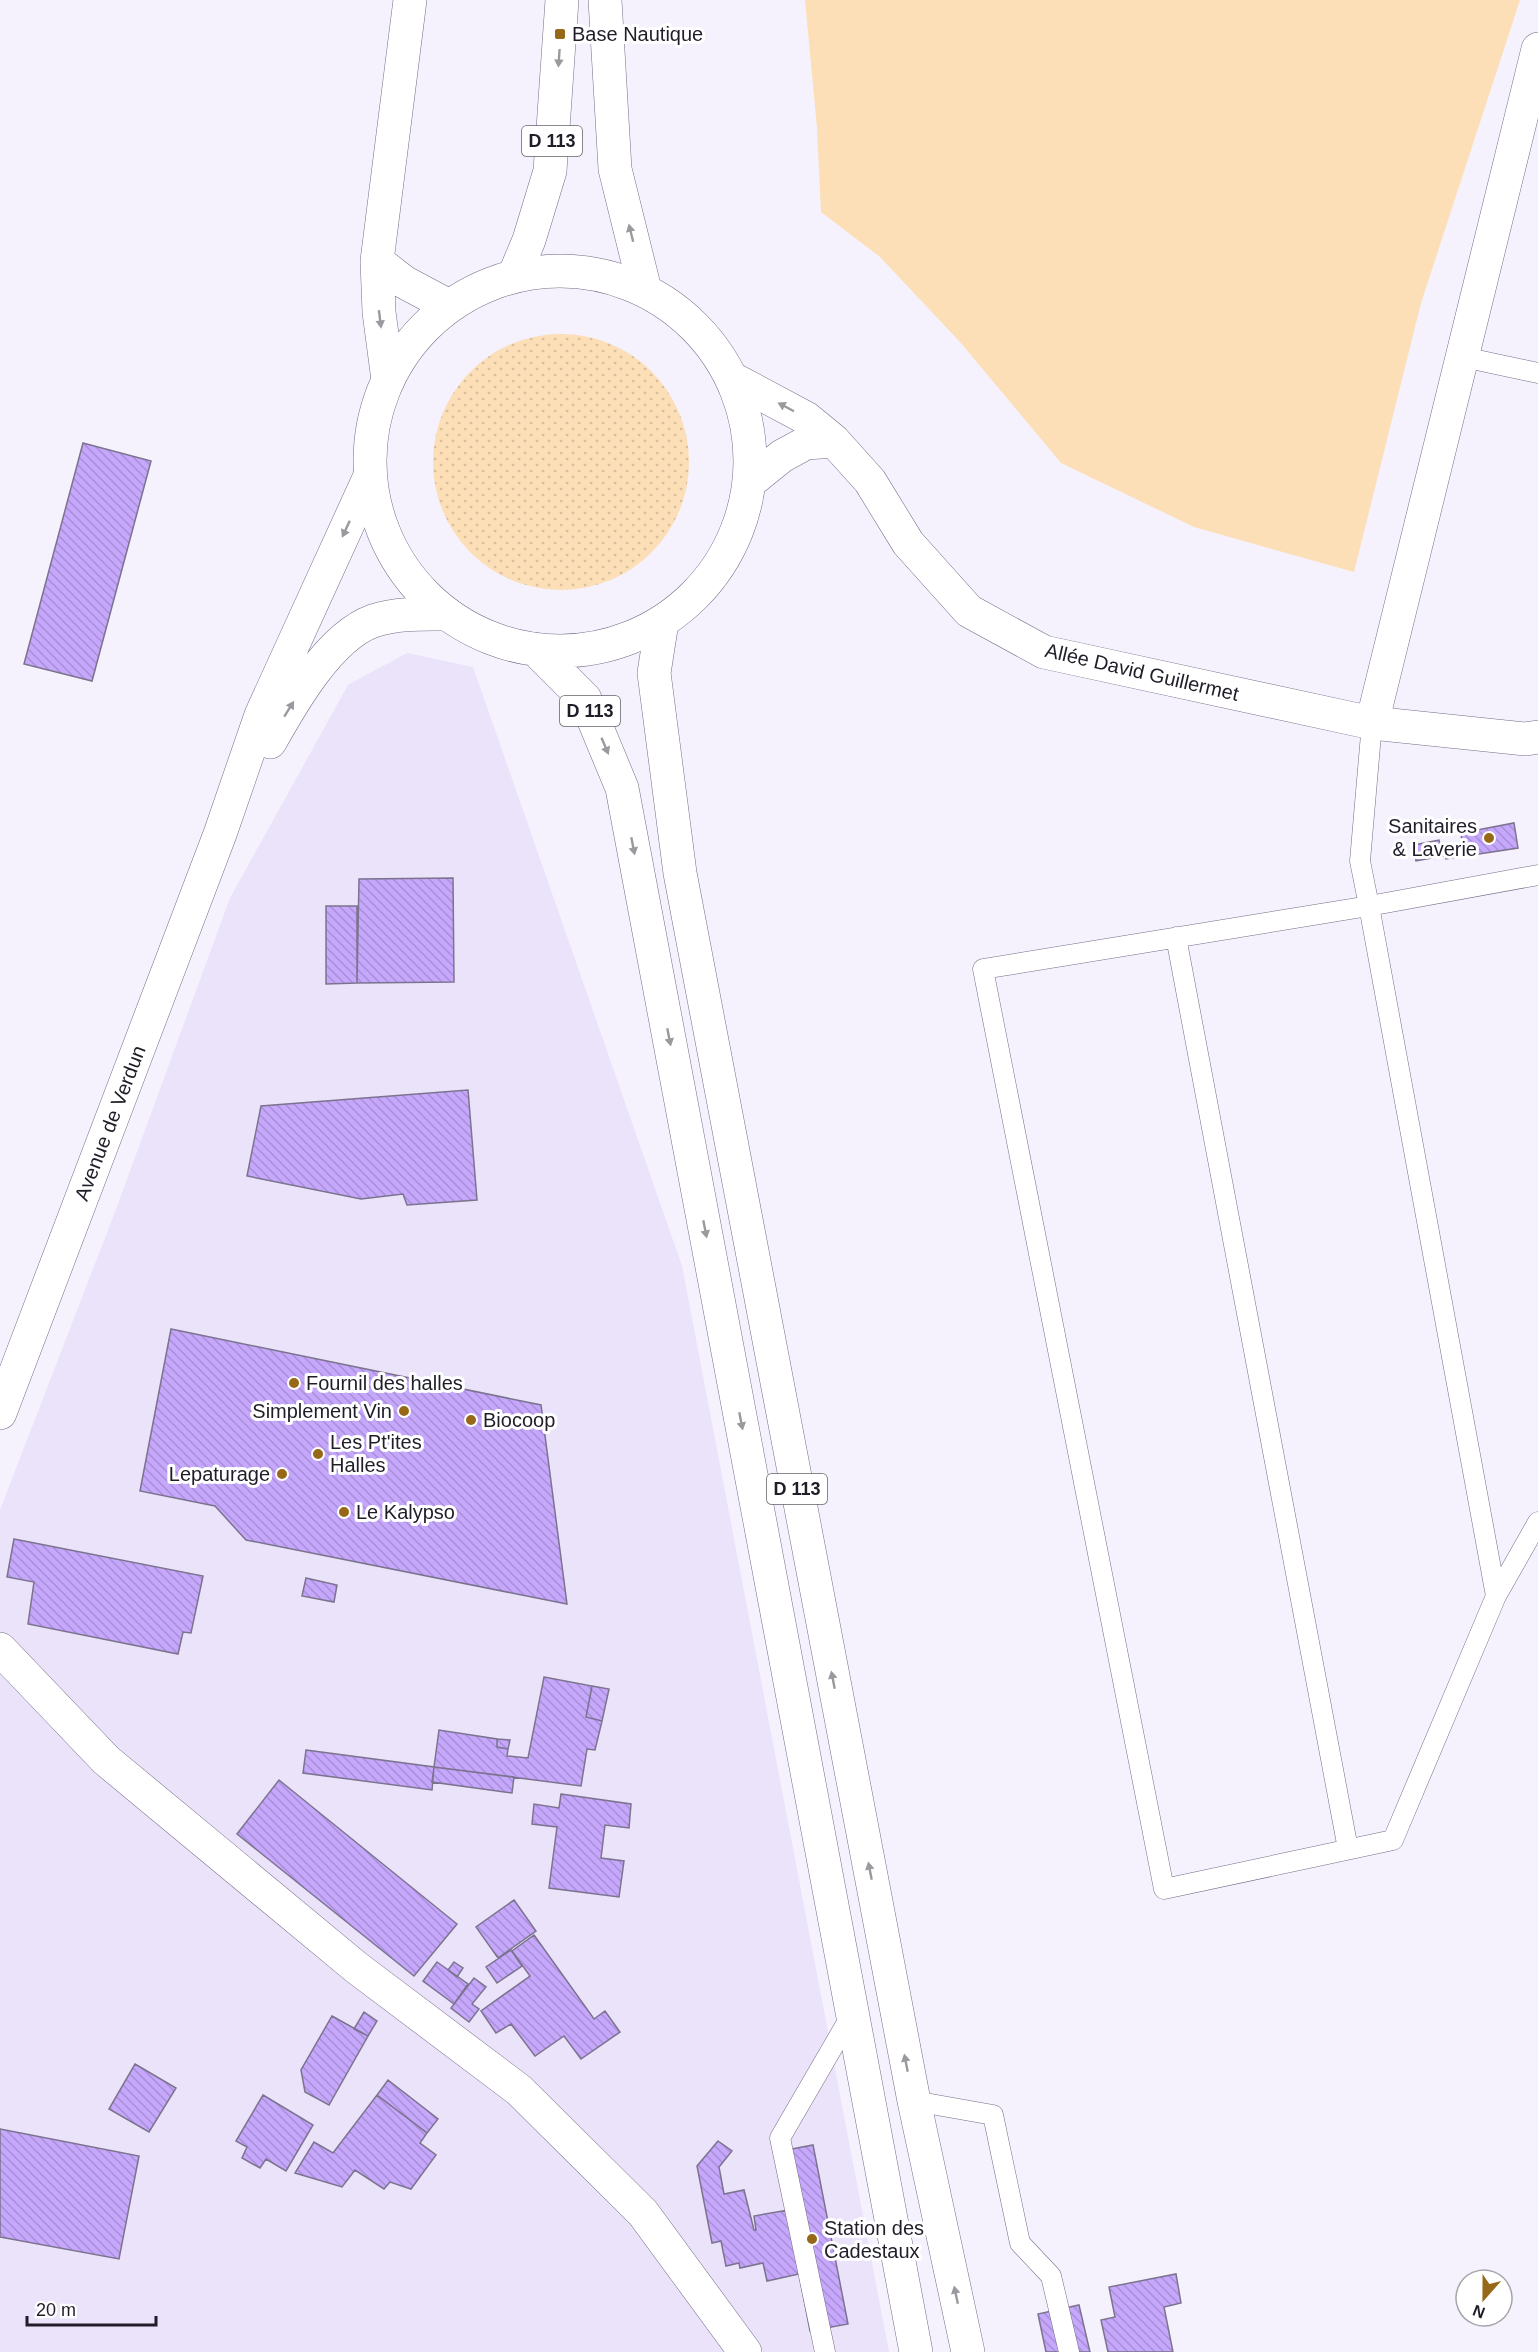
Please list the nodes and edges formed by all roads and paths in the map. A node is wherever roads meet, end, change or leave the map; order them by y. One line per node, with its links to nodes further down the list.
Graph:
1 (410, 0): 5 (main road)
2 (562, 0): 6 (main road, D 113, one-way to 6)
3 (605, 0): 7 (main road, one-way to 3)
4 (1538, 49): 9 (main road)
5 (377, 261): 8 (main road); 12 (main road, one-way to 12)
6 (514, 276): 7 (main road); 8 (main road)
7 (645, 290): 11 (main road)
8 (449, 306): 12 (main road)
9 (1463, 357): 10 (lane); 19 (main road)
10 (1538, 373)
11 (733, 379): 13 (main road, Allée David Guillermet, one-way to 11); 15 (main road)
12 (388, 380): 14 (main road)
13 (834, 441): 15 (main road); 19 (main road, Allée David Guillermet)
14 (370, 476): 16 (main road); 21 (main road, one-way to 21)
15 (751, 480): 17 (main road)
16 (447, 614): 18 (main road); 21 (main road, one-way to 16)
17 (662, 622): 18 (main road); 31 (main road, D 113, one-way to 17)
18 (535, 650): 30 (main road, D 113, one-way to 30)
19 (1372, 723): 20 (main road, Allée David Guillermet); 23 (lane)
20 (1538, 737)
21 (220, 834): 25 (main road, Avenue de Verdun)
22 (1538, 875): 23 (lane)
23 (1369, 906): 24 (lane); 27 (lane)
24 (1176, 937): 29 (lane); 29 (lane)
25 (0, 1413)
26 (1538, 1522): 27 (lane)
27 (1497, 1596): 29 (lane)
28 (0, 1649): 32 (main road)
29 (1348, 1849)
30 (852, 2014): 33 (lane); 34 (main road, D 113)
31 (914, 2101): 35 (main road, D 113, one-way to 31); 36 (lane)
32 (745, 2352)
33 (825, 2352)
34 (916, 2352)
35 (968, 2352)
36 (1069, 2352)

